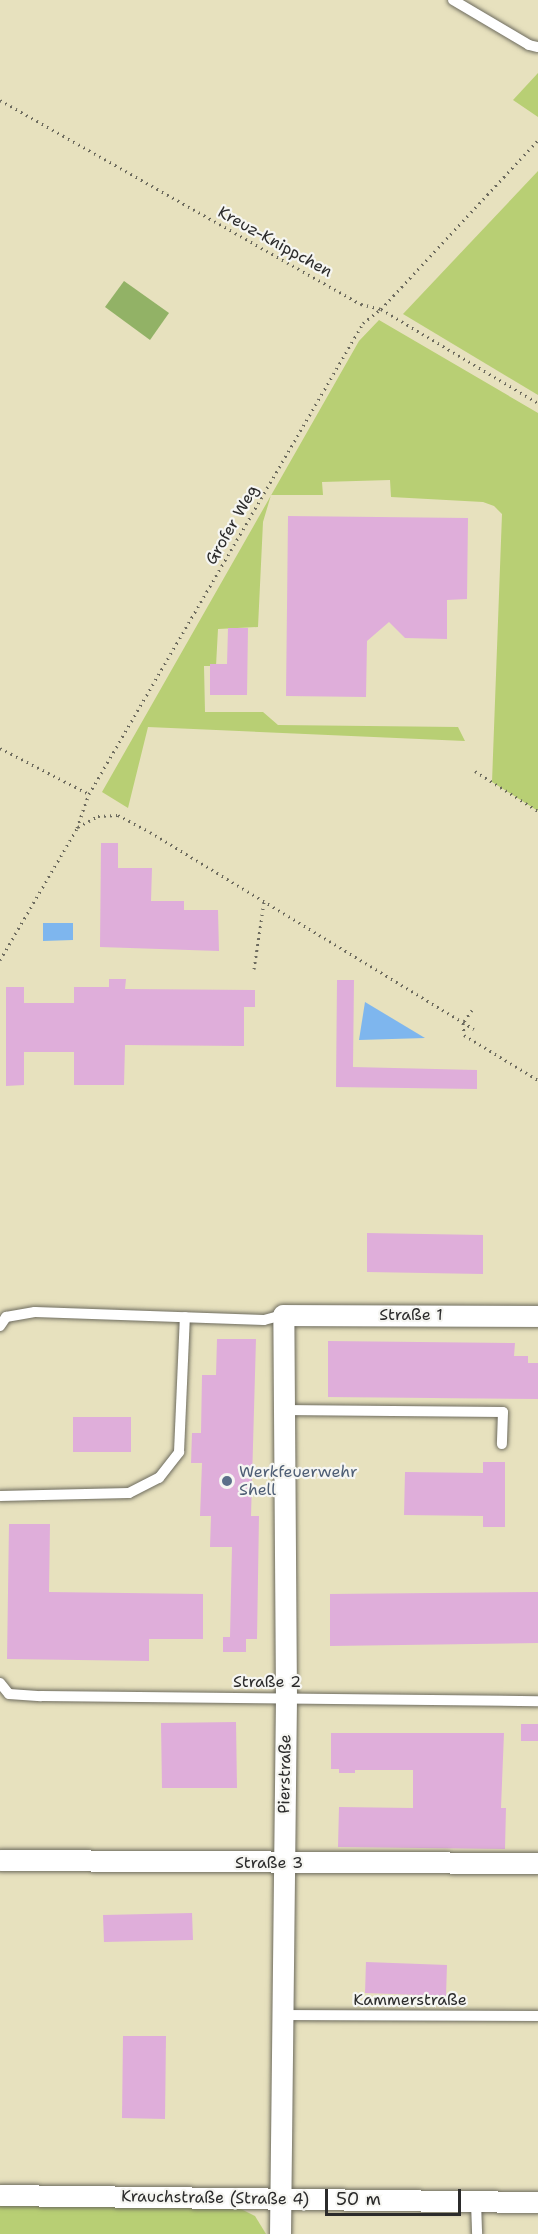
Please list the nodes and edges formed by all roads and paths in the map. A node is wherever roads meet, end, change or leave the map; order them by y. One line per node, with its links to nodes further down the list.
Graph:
1 (453, 0): 2 (lane)
2 (538, 47)
3 (0, 100): 5 (path, Kreuz-Knippchen)
4 (538, 140): 5 (path, Grofer Weg)
5 (381, 309): 6 (path, Kreuz-Knippchen); 9 (path, Grofer Weg)
6 (538, 403)
7 (0, 748): 9 (path)
8 (475, 771): 10 (path)
9 (89, 794): 11 (path, Grofer Weg)
10 (538, 811)
11 (76, 828): 12 (path); 13 (path, Grofer Weg)
12 (264, 902): 14 (path); 16 (path)
13 (0, 960)
14 (254, 969)
15 (472, 1010): 16 (path)
16 (463, 1023): 17 (path); 18 (path)
17 (474, 1029)
18 (538, 1080)
19 (283, 1315): 20 (street, Straße 1); 21 (lane); 23 (street, Pierstraße)
20 (538, 1316)
21 (185, 1317): 22 (lane); 25 (lane)
22 (0, 1326)
23 (282, 1410): 24 (lane); 27 (street, Pierstraße)
24 (502, 1444)
25 (0, 1496)
26 (0, 1683): 27 (lane, Straße 2)
27 (286, 1697): 28 (lane, Straße 2); 30 (street, Pierstraße)
28 (538, 1701)
29 (0, 1860): 30 (street, Straße 3)
30 (284, 1863): 31 (street, Straße 3); 32 (street, Pierstraße)
31 (538, 1863)
32 (283, 2015): 33 (lane, Kammerstraße); 35 (street, Pierstraße)
33 (538, 2016)
34 (0, 2195): 35 (street, Krauchstraße (Straße 4))
35 (280, 2199): 36 (street, Krauchstraße (Straße 4)); 38 (street, Pierstraße)
36 (476, 2202): 37 (street, Krauchstraße (Straße 4)); 39 (lane)
37 (538, 2202)
38 (280, 2234)
39 (477, 2234)

